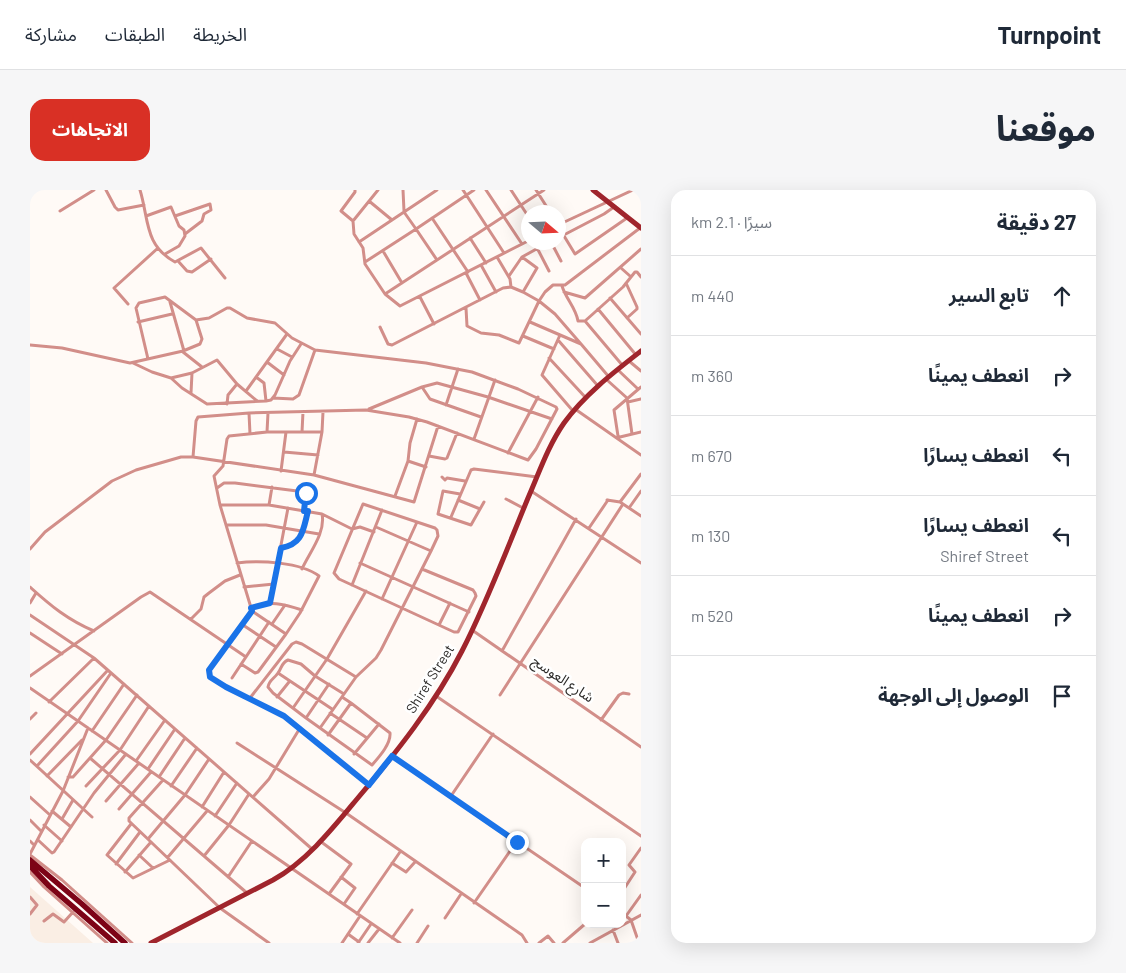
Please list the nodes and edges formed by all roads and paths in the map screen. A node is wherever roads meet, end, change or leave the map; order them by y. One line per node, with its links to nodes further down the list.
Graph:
1 (94, 190): 24 (street)
2 (106, 190): 20 (street)
3 (140, 190): 20 (street)
4 (355, 190): 32 (street)
5 (378, 190): 18 (street)
6 (403, 190): 25 (street)
7 (437, 190): 25 (street)
8 (463, 190): 17 (street)
9 (474, 190): 17 (street)
10 (486, 190): 28 (street)
11 (511, 190): 21 (street)
12 (544, 190): 16 (street)
13 (593, 190): 19 (main road)
14 (598, 190): 19 (main road)
15 (633, 190): 19 (street)
16 (537, 192): 21 (street); 22 (street)
17 (466, 195): 30 (street); 35 (street)
18 (369, 201): 31 (street); 32 (street)
19 (609, 201): 23 (main road); 33 (street); 34 (main road)
20 (144, 205): 26 (street)
21 (521, 205): 28 (street)
22 (545, 205)
23 (614, 207): 29 (main road); 38 (street)
24 (60, 211)
25 (404, 212): 31 (street); 37 (street)
26 (146, 216): 27 (street); 45 (street)
27 (176, 216): 39 (street); 39 (street)
28 (504, 216): 35 (street); 43 (street)
29 (628, 217): 36 (main road); 41 (street)
30 (432, 218): 37 (street); 46 (street)
31 (392, 220): 42 (street)
32 (353, 221): 42 (street)
33 (566, 222)
34 (641, 224)
35 (487, 227): 40 (street); 52 (street)
36 (641, 228): 72 (street)
37 (416, 229): 51 (street); 57 (street)
38 (566, 233)
39 (185, 234): 53 (street)
40 (470, 238): 46 (street); 61 (street)
41 (566, 240)
42 (359, 242): 60 (street)
43 (521, 242)
44 (521, 244): 52 (street)
45 (158, 248): 53 (street); 83 (street)
46 (454, 249): 57 (street); 65 (street)
47 (641, 249): 63 (street)
48 (534, 250): 55 (street)
49 (538, 250): 64 (street)
50 (554, 250): 59 (street)
51 (383, 251): 60 (street); 70 (street)
52 (504, 253): 54 (street)
53 (165, 254): 58 (street)
54 (497, 257): 61 (street); 66 (street)
55 (522, 257): 66 (street); 75 (street)
56 (211, 259): 58 (street); 58 (street); 69 (street)
57 (437, 260): 70 (street)
58 (177, 261)
59 (560, 261)
60 (365, 262): 77 (street)
61 (486, 263): 62 (street)
62 (481, 265): 65 (street); 74 (street)
63 (621, 268): 67 (street); 76 (street)
64 (549, 271)
65 (467, 272): 78 (street); 80 (street)
66 (509, 276): 73 (street)
67 (630, 276): 68 (street); 71 (street)
68 (641, 277)
69 (225, 278)
70 (402, 283): 77 (street)
71 (626, 283): 79 (street); 87 (street)
72 (562, 286): 76 (street); 81 (street)
73 (511, 287): 74 (street); 75 (street)
74 (496, 292): 80 (street)
75 (524, 292): 81 (street)
76 (564, 292): 89 (street)
77 (385, 294): 78 (street)
78 (420, 297): 92 (street)
79 (610, 298): 85 (street); 87 (street)
80 (480, 300): 84 (street)
81 (539, 301): 91 (street); 100 (street)
82 (170, 302): 86 (street); 88 (street); 90 (street)
83 (128, 304)
84 (466, 308): 92 (street); 97 (street)
85 (598, 309): 89 (street); 106 (street)
86 (172, 314): 90 (street); 105 (street)
87 (627, 318): 95 (street)
88 (196, 320): 94 (street); 105 (street)
89 (585, 321): 114 (street)
90 (138, 322): 108 (street)
91 (530, 322): 96 (street); 97 (street)
92 (434, 324): 93 (street)
93 (380, 327)
94 (287, 334): 99 (street); 102 (street)
95 (641, 334)
96 (560, 335): 98 (street); 100 (street)
97 (523, 336): 103 (street)
98 (558, 340): 103 (street); 124 (street)
99 (301, 344): 104 (street); 107 (street)
100 (581, 344): 121 (street)
101 (30, 345): 112 (street)
102 (277, 349): 107 (street); 111 (street)
103 (554, 349): 109 (street)
104 (315, 350): 115 (street); 132 (street)
105 (184, 351): 108 (street); 113 (street)
106 (640, 352): 110 (main road, Shiref Street)
107 (292, 357): 118 (street)
108 (148, 358): 112 (street)
109 (549, 358): 133 (street); 141 (street)
110 (629, 361): 114 (main road, Shiref Street); 116 (street)
111 (267, 362): 118 (street); 119 (street)
112 (133, 363): 120 (street)
113 (202, 368): 117 (street); 123 (street)
114 (620, 368): 121 (main road, Shiref Street); 127 (street)
115 (458, 369): 122 (street); 126 (street)
116 (641, 371)
117 (192, 373): 120 (street); 129 (street)
118 (284, 375): 132 (street)
119 (256, 377): 128 (street); 136 (street)
120 (171, 378): 129 (street)
121 (608, 378): 124 (main road, Shiref Street); 135 (street)
122 (496, 380): 130 (street); 131 (street)
123 (237, 384): 128 (street); 138 (street)
124 (598, 386): 133 (main road, Shiref Street)
125 (422, 387): 126 (street); 139 (street); 140 (street)
126 (453, 387): 130 (street); 139 (street)
127 (640, 388): 135 (street)
128 (246, 391): 137 (street)
129 (191, 393): 138 (street)
130 (488, 397): 146 (street); 147 (street)
131 (538, 397): 146 (street); 149 (street)
132 (273, 398): 136 (street)
133 (586, 398): 141 (main road, Shiref Street)
134 (641, 399): 135 (street)
135 (628, 400): 158 (street); 158 (street)
136 (266, 401): 137 (street)
137 (257, 402): 138 (street)
138 (226, 404)
139 (446, 405): 147 (street)
140 (366, 410): 143 (street); 148 (street)
141 (574, 410): 163 (street); 172 (main road, Shiref Street)
142 (303, 412): 143 (street); 145 (street); 153 (street)
143 (323, 412): 154 (street)
144 (249, 413): 145 (street); 157 (street); 165 (street)
145 (268, 413): 151 (street)
146 (529, 413): 149 (street); 161 (street)
147 (482, 417): 159 (street)
148 (417, 418): 150 (street); 166 (street)
149 (552, 419): 161 (street)
150 (438, 426): 156 (street); 164 (street)
151 (267, 432): 152 (street); 157 (street)
152 (286, 432): 153 (street); 160 (street)
153 (302, 432): 154 (street)
154 (322, 432): 162 (street)
155 (641, 432): 158 (street)
156 (457, 433): 159 (street); 164 (street)
157 (250, 434): 167 (street)
158 (632, 434)
159 (474, 439): 161 (street)
160 (284, 452): 162 (street); 169 (street)
161 (508, 454)
162 (318, 455): 171 (street)
163 (641, 455)
164 (429, 456): 168 (street)
165 (193, 457): 167 (street); 209 (street)
166 (408, 460): 168 (street); 180 (street)
167 (224, 462): 169 (street); 176 (street)
168 (426, 467): 180 (street)
169 (281, 471): 171 (street)
170 (641, 474): 184 (street)
171 (314, 475): 180 (street)
172 (537, 477): 174 (street); 177 (main road, Shiref Street)
173 (447, 478): 174 (street)
174 (465, 481): 179 (street)
175 (272, 487): 176 (street); 186 (street); 192 (street)
176 (216, 489): 185 (street)
177 (531, 491): 188 (main road, Shiref Street); 196 (street)
178 (640, 493): 189 (street)
179 (460, 494): 182 (street); 195 (street)
180 (395, 496)
181 (506, 499): 188 (street)
182 (458, 500): 190 (street); 195 (street)
183 (484, 502): 190 (street)
184 (622, 503): 189 (street); 202 (street); 206 (street)
185 (220, 505): 186 (street); 198 (street)
186 (269, 505): 187 (street)
187 (288, 508): 192 (street); 200 (street)
188 (524, 508): 240 (main road, Shiref Street)
189 (629, 508): 194 (street)
190 (480, 509): 195 (street)
191 (382, 510): 197 (street); 199 (street); 201 (street)
192 (306, 511): 193 (street); 203 (street)
193 (322, 514): 201 (street); 205 (street)
194 (641, 516)
195 (451, 517)
196 (576, 519): 202 (street); 248 (street)
197 (417, 522): 207 (street); 210 (street)
198 (226, 525): 200 (street); 211 (street)
199 (376, 527): 204 (street); 207 (street)
200 (285, 528): 203 (street); 208 (street)
201 (352, 528): 204 (street); 220 (street)
202 (590, 528): 206 (street)
203 (302, 531): 205 (street); 208 (street)
204 (374, 532): 213 (street)
205 (319, 534): 215 (street)
206 (603, 537): 214 (street); 254 (street)
207 (409, 540): 210 (street); 218 (street)
208 (281, 548): 212 (street)
209 (30, 549)
210 (431, 551): 216 (street)
211 (237, 563): 212 (street); 217 (street)
212 (278, 563): 215 (street); 219 (street)
213 (360, 563): 218 (street); 220 (street)
214 (641, 563)
215 (302, 569): 233 (street)
216 (422, 569): 223 (street); 234 (street)
217 (240, 575): 222 (street); 236 (street)
218 (392, 577): 223 (street); 226 (street)
219 (274, 584): 222 (street); 228 (street)
220 (352, 585): 224 (street)
221 (30, 587): 225 (street)
222 (244, 587): 232 (street)
223 (413, 587): 229 (street); 231 (street)
224 (366, 592): 226 (street); 252 (street)
225 (36, 593): 227 (street); 241 (street)
226 (382, 599): 231 (street)
227 (30, 603)
228 (270, 603): 230 (street); 232 (street)
229 (450, 603): 234 (street); 239 (street)
230 (285, 604): 233 (street); 237 (street)
231 (402, 608): 239 (street); 261 (street)
232 (252, 609): 237 (street); 238 (street)
233 (302, 610): 243 (street)
234 (468, 612): 239 (street)
235 (30, 615): 246 (street)
236 (191, 619): 241 (street); 245 (street)
237 (270, 623): 243 (street); 244 (street)
238 (243, 625): 244 (street); 245 (street)
239 (439, 625)
240 (472, 630): 248 (street, شارع العوسج); 272 (main road, Shiref Street)
241 (94, 631): 246 (street)
242 (30, 634): 249 (street)
243 (286, 634): 247 (street)
244 (259, 636): 247 (street); 250 (street)
245 (229, 644): 250 (street); 274 (street)
246 (75, 645): 249 (street); 251 (street)
247 (276, 648): 253 (street)
248 (502, 651): 254 (street, شارع العوسج)
249 (62, 654): 259 (street)
250 (246, 657): 253 (street)
251 (94, 658): 255 (street); 276 (street)
252 (327, 659): 257 (street); 260 (street); 261 (street)
253 (241, 664): 262 (street)
254 (521, 664): 271 (street); 287 (street, شارع العوسج)
255 (108, 670): 256 (street); 282 (street)
256 (112, 673): 264 (street); 288 (street)
257 (270, 673): 258 (street); 274 (street)
258 (276, 675): 260 (street); 263 (street); 273 (street)
259 (30, 676)
260 (315, 676): 265 (street); 267 (street)
261 (356, 677): 270 (street)
262 (232, 678)
263 (289, 682): 267 (street); 273 (street)
264 (124, 684): 269 (street); 294 (street)
265 (329, 684): 270 (street); 275 (street)
266 (30, 688): 276 (street)
267 (305, 692): 275 (street); 279 (street)
268 (629, 694): 287 (street)
269 (137, 695): 278 (street); 300 (street)
270 (343, 695): 277 (street); 280 (street)
271 (500, 695)
272 (436, 696): 295 (street); 308 (main road, Shiref Street)
273 (277, 697): 279 (street)
274 (250, 698): 291 (street)
275 (318, 700): 280 (street); 283 (street)
276 (49, 702): 282 (street)
277 (351, 703): 285 (street); 289 (street)
278 (149, 706): 286 (street); 304 (street)
279 (293, 708): 283 (street)
280 (331, 711): 285 (street); 292 (street)
281 (36, 713): 284 (street)
282 (67, 714): 288 (street); 305 (street)
283 (306, 718): 292 (street)
284 (30, 719)
285 (339, 719): 296 (street); 299 (street)
286 (165, 720): 293 (street); 312 (street)
287 (601, 720): 302 (street, شارع العوسج)
288 (78, 721): 290 (street); 313 (street)
289 (380, 724): 299 (street); 307 (street)
290 (88, 728): 294 (street); 297 (street)
291 (300, 728): 314 (street); 325 (street)
292 (320, 728): 296 (street)
293 (175, 729): 298 (street); 316 (street)
294 (92, 731): 300 (street)
295 (493, 734): 332 (street); 356 (street)
296 (328, 735): 307 (street)
297 (84, 738): 319 (street); 321 (street)
298 (185, 738): 303 (street); 320 (street)
299 (367, 738): 307 (street)
300 (106, 740): 304 (street); 309 (street)
301 (237, 743): 314 (street)
302 (641, 747)
303 (197, 748): 310 (street); 327 (street)
304 (120, 750): 306 (street); 315 (street)
305 (30, 754)
306 (126, 754): 312 (street); 318 (street)
307 (354, 754)
308 (392, 756): 325 (main road, Shiref Street); 332 (street)
309 (90, 758): 315 (street); 321 (street)
310 (209, 759): 317 (street); 331 (street)
311 (30, 760): 313 (street)
312 (137, 762): 316 (street); 324 (street)
313 (37, 766): 319 (street)
314 (276, 768): 334 (street); 343 (street)
315 (103, 769): 318 (street); 326 (street)
316 (149, 770): 320 (street); 329 (street)
317 (224, 772): 323 (street); 338 (street)
318 (109, 774): 324 (street); 339 (street)
319 (47, 776): 328 (street)
320 (158, 777): 322 (street)
321 (68, 778): 328 (street)
322 (164, 780): 327 (street); 337 (street)
323 (237, 783): 330 (street); 345 (street)
324 (121, 784): 329 (street); 336 (street)
325 (369, 785): 343 (main road, Shiref Street)
326 (86, 786)
327 (171, 786): 331 (street)
328 (63, 791): 335 (street); 341 (street)
329 (132, 794): 337 (street); 340 (street)
330 (249, 794): 334 (street); 352 (street)
331 (185, 795): 338 (street); 349 (street)
332 (451, 796): 364 (street)
333 (30, 797): 344 (street)
334 (253, 797): 367 (street)
335 (73, 800): 339 (street); 347 (street)
336 (106, 801)
337 (143, 803): 349 (street); 350 (street)
338 (202, 806): 342 (street)
339 (83, 809): 346 (street); 353 (street)
340 (119, 809)
341 (52, 811): 344 (street); 347 (street)
342 (207, 811): 345 (street); 357 (street)
343 (346, 813): 362 (main road, Shiref Street); 368 (street)
344 (50, 816): 351 (street)
345 (215, 816): 352 (street)
346 (92, 817)
347 (62, 819): 353 (street)
348 (30, 820): 354 (street)
349 (164, 821): 357 (street); 359 (street)
350 (131, 824): 355 (street); 376 (street)
351 (44, 825): 354 (street); 360 (street)
352 (229, 825): 361 (street); 371 (street)
353 (71, 827): 360 (street)
354 (41, 831): 358 (street)
355 (140, 832): 359 (street); 376 (street)
356 (641, 836)
357 (184, 839): 371 (street); 372 (street)
358 (38, 840): 360 (street); 365 (street)
359 (149, 840): 370 (street); 372 (street)
360 (62, 841)
361 (252, 841): 379 (street); 382 (street)
362 (320, 841): 367 (main road, Shiref Street); 383 (street)
363 (30, 842): 365 (street)
364 (517, 842): 385 (street); 392 (street)
365 (34, 846): 369 (street)
366 (641, 848): 386 (street)
367 (312, 849): 379 (main road, Shiref Street)
368 (400, 852): 374 (street); 375 (street)
369 (30, 855): 384 (street)
370 (139, 855): 378 (street); 381 (street)
371 (204, 856): 382 (street)
372 (169, 858): 378 (street); 395 (street)
373 (30, 860): 384 (highway)
374 (415, 862): 375 (street); 389 (street)
375 (392, 863): 401 (street)
376 (116, 864): 381 (street)
377 (30, 866): 397 (highway)
378 (154, 868): 381 (street)
379 (292, 869): 387 (main road, Shiref Street); 388 (street)
380 (30, 872): 397 (street)
381 (125, 872)
382 (228, 877): 387 (street)
383 (341, 877): 388 (street); 394 (street)
384 (60, 882): 393 (highway); 419 (street)
385 (581, 885)
386 (626, 886)
387 (247, 894): 395 (main road, Shiref Street)
388 (329, 894): 394 (street)
389 (461, 894): 392 (street); 404 (street)
390 (641, 895): 398 (street)
391 (30, 897): 399 (street)
392 (474, 903): 426 (street)
393 (82, 904): 397 (highway); 400 (highway)
394 (344, 904): 401 (street)
395 (220, 908): 420 (main road, Shiref Street); 421 (street)
396 (412, 910): 414 (street)
397 (74, 911): 406 (street); 407 (highway); 415 (street)
398 (626, 913)
399 (30, 914)
400 (95, 915): 407 (highway); 418 (highway)
401 (359, 915): 408 (street); 413 (street)
402 (641, 915): 405 (street)
403 (626, 916): 405 (street)
404 (445, 918)
405 (631, 920): 412 (street); 432 (street)
406 (44, 921)
407 (90, 923): 415 (highway)
408 (371, 924): 411 (street); 416 (street)
409 (428, 926): 425 (street)
410 (581, 927): 429 (street)
411 (379, 928): 414 (street); 423 (street)
412 (613, 930): 430 (street); 431 (street)
413 (348, 934): 416 (street); 422 (street)
414 (392, 938): 424 (street)
415 (105, 941): 417 (highway)
416 (358, 942)
417 (115, 943)
418 (126, 943)
419 (132, 943)
420 (151, 943)
421 (269, 943)
422 (342, 943)
423 (368, 943)
424 (400, 943)
425 (417, 943)
426 (527, 943)
427 (539, 943): 428 (street)
428 (554, 943)
429 (563, 943)
430 (589, 943)
431 (618, 943)
432 (639, 943)

